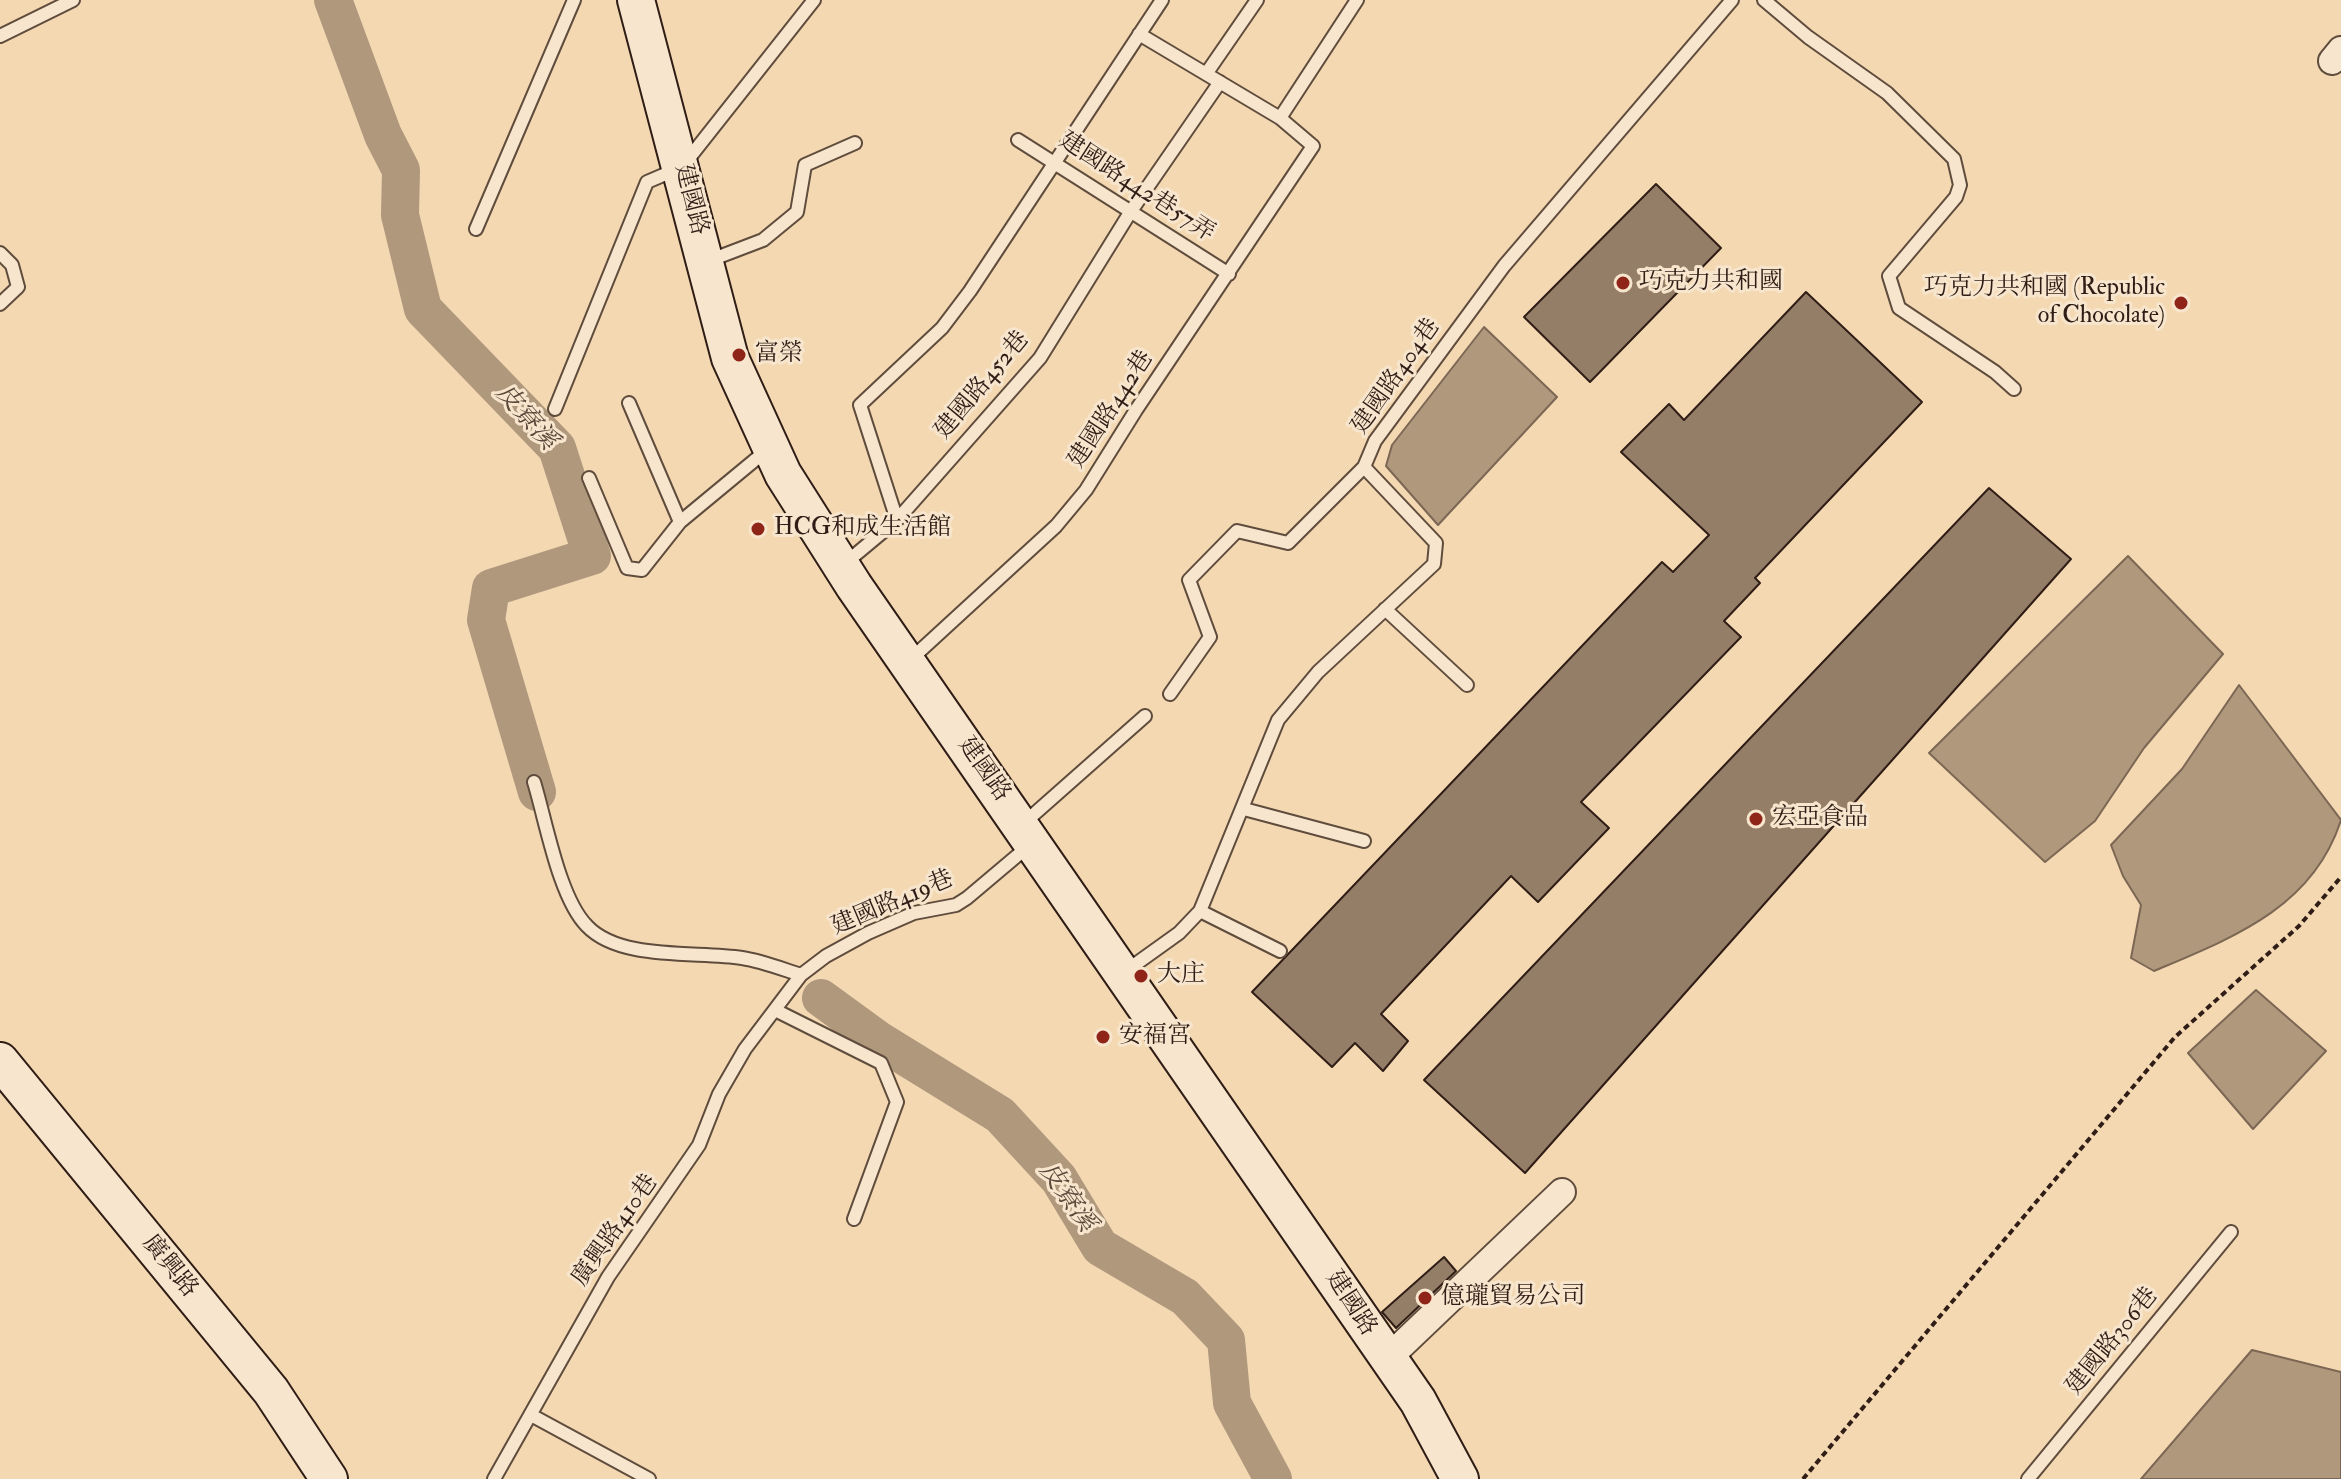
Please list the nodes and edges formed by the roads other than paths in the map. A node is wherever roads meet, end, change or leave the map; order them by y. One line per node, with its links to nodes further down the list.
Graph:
1 (73, 0): 11 (lane)
2 (574, 0): 20 (lane)
3 (636, 0): 18 (street, 建國路)
4 (814, 0): 18 (lane)
5 (1162, 0): 10 (lane)
6 (1257, 0): 12 (lane)
7 (1357, 0): 14 (lane)
8 (1732, 0): 29 (lane, 建國路404巷)
9 (1764, 0): 25 (lane)
10 (1139, 34): 12 (lane); 17 (lane)
11 (0, 36)
12 (1206, 74): 13 (lane)
13 (1220, 82): 14 (lane); 19 (lane, 建國路452巷)
14 (1280, 118): 23 (lane, 建國路442巷)
15 (1018, 140): 17 (lane, 建國路442巷57弄)
16 (855, 143): 22 (lane)
17 (1054, 162): 19 (lane, 建國路442巷57弄); 31 (lane)
18 (682, 167): 22 (street, 建國路); 27 (lane)
19 (1131, 211): 23 (lane, 建國路442巷57弄); 31 (lane, 建國路452巷)
20 (476, 229)
21 (0, 253): 24 (lane)
22 (705, 262): 28 (street, 建國路)
23 (1229, 274): 35 (lane, 建國路442巷)
24 (0, 304)
25 (2014, 389)
26 (629, 403): 32 (lane)
27 (555, 409)
28 (769, 448): 32 (lane); 33 (street, 建國路)
29 (1364, 467): 34 (lane, 建國路404巷); 37 (lane)
30 (589, 478): 32 (lane)
31 (897, 520): 33 (lane, 建國路452巷)
32 (680, 522)
33 (841, 567): 35 (street, 建國路)
34 (1385, 609): 36 (lane); 40 (lane, 建國路404巷)
35 (907, 663): 41 (street, 建國路)
36 (1467, 685)
37 (1170, 694)
38 (1145, 716): 41 (lane, 建國路419巷)
39 (534, 782): 46 (lane)
40 (1244, 809): 42 (lane); 43 (lane, 建國路404巷)
41 (1028, 834): 45 (street, 建國路); 46 (lane, 建國路419巷)
42 (1364, 841)
43 (1200, 911): 44 (lane); 45 (lane, 建國路404巷)
44 (1280, 951)
45 (1123, 973): 52 (street, 建國路)
46 (801, 975): 47 (lane, 建國路419巷)
47 (775, 1010): 50 (lane); 53 (lane, 廣興路410巷)
48 (0, 1061): 54 (street, 廣興路)
49 (1562, 1192): 52 (street)
50 (854, 1219)
51 (2231, 1232): 58 (lane, 建國路306巷)
52 (1386, 1360): 57 (street, 建國路)
53 (531, 1415): 55 (lane, 廣興路410巷); 56 (lane)
54 (329, 1479)
55 (494, 1479)
56 (649, 1479)
57 (1460, 1479)
58 (2028, 1479)

